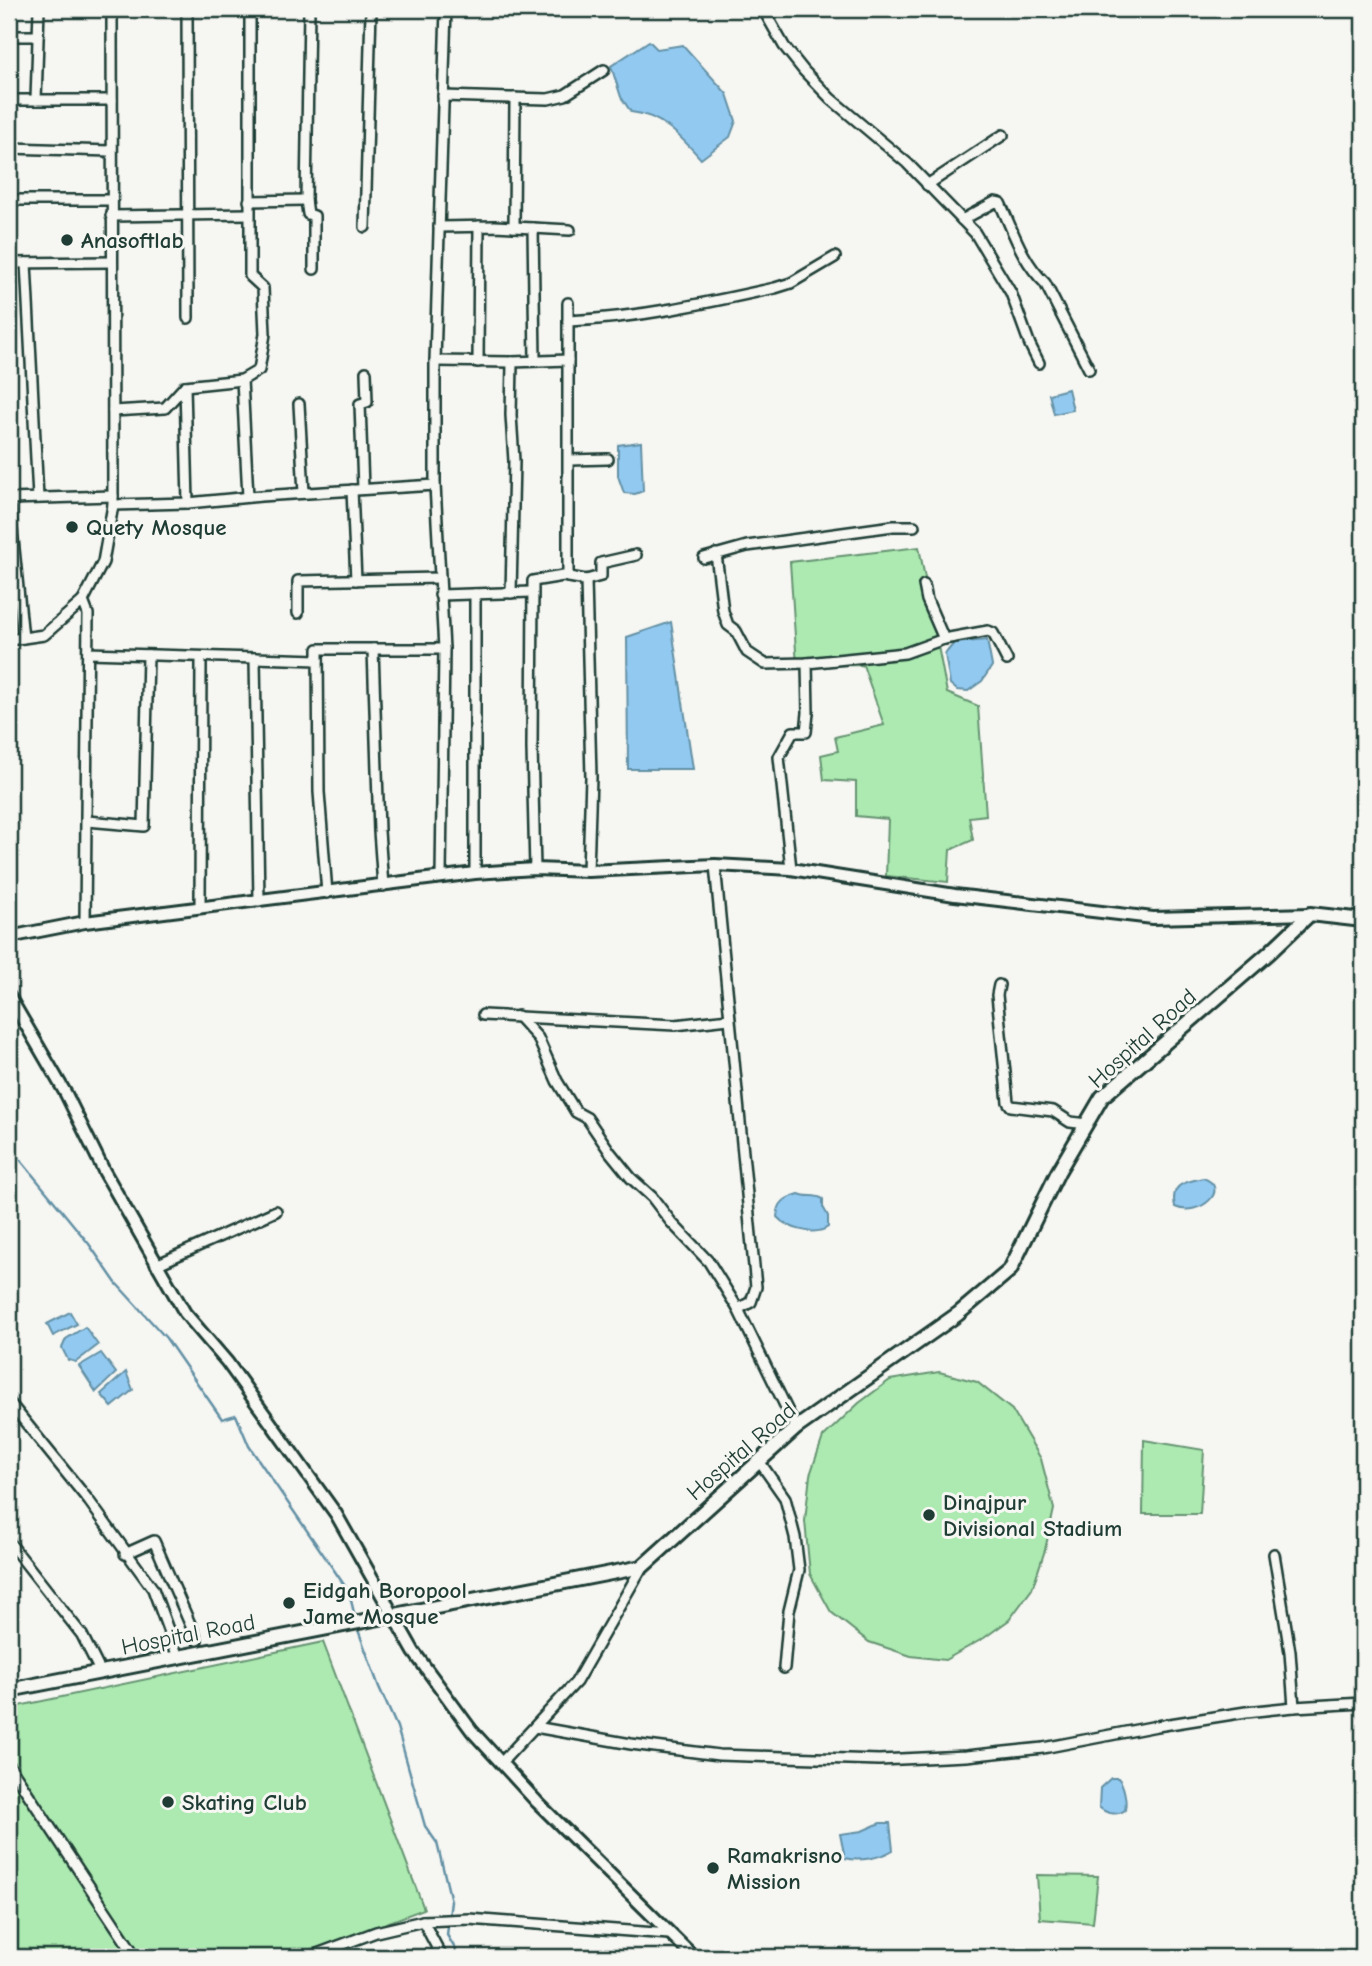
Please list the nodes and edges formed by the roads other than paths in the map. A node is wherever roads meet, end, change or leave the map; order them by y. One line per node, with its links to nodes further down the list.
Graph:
1 (39, 9): 10 (street)
2 (112, 9): 16 (street)
3 (187, 9): 26 (street)
4 (250, 9): 24 (street)
5 (309, 9): 23 (street)
6 (371, 9): 30 (street)
7 (446, 9): 12 (street)
8 (763, 9): 20 (street)
9 (9, 36): 10 (street)
10 (38, 36): 15 (street)
11 (604, 70): 13 (street)
12 (443, 96): 13 (street); 31 (street)
13 (514, 98): 32 (street)
14 (9, 100): 15 (street)
15 (36, 100): 16 (street)
16 (112, 100): 19 (street)
17 (1003, 135): 20 (street)
18 (9, 148): 19 (street)
19 (111, 151): 22 (street)
20 (927, 185): 28 (street)
21 (9, 200): 22 (street)
22 (111, 200): 27 (street)
23 (306, 200): 24 (street); 39 (street)
24 (249, 201): 25 (street)
25 (249, 214): 26 (street); 51 (street)
26 (188, 215): 27 (street); 41 (street)
27 (111, 216): 37 (street)
28 (962, 220): 48 (street); 49 (street)
29 (479, 226): 31 (street); 32 (street); 46 (street)
30 (365, 227)
31 (439, 227): 45 (street)
32 (514, 227): 33 (street)
33 (533, 228): 34 (street); 43 (street)
34 (570, 230)
35 (835, 257): 42 (street)
36 (26, 262): 37 (street); 38 (street); 62 (street)
37 (112, 262): 54 (street)
38 (9, 263)
39 (314, 269)
40 (568, 303): 42 (street)
41 (188, 318)
42 (568, 321): 44 (street)
43 (535, 360): 44 (street); 47 (street)
44 (568, 360): 56 (street)
45 (435, 362): 46 (street); 57 (street)
46 (478, 362): 47 (street)
47 (512, 362): 74 (street)
48 (1039, 363)
49 (1089, 369)
50 (366, 372): 58 (street)
51 (242, 380): 52 (street); 61 (street)
52 (185, 386): 54 (street); 64 (street)
53 (299, 404): 60 (street)
54 (114, 411): 63 (street)
55 (608, 458): 56 (street)
56 (569, 460): 69 (street)
57 (435, 485): 58 (street); 70 (street)
58 (363, 489): 59 (street)
59 (352, 490): 60 (street); 71 (street)
60 (304, 493): 61 (street)
61 (248, 497): 64 (street)
62 (38, 498): 63 (street); 80 (street)
63 (113, 501): 64 (street); 78 (street)
64 (188, 503)
65 (914, 526): 66 (street)
66 (716, 554): 68 (street); 91 (street)
67 (636, 555): 72 (street)
68 (704, 558)
69 (568, 577): 72 (street); 75 (street)
70 (439, 578): 71 (street); 77 (street)
71 (355, 580): 79 (street)
72 (586, 580): 96 (street)
73 (924, 585): 81 (street)
74 (511, 593): 75 (street); 76 (street)
75 (532, 593): 94 (street)
76 (475, 594): 77 (street); 97 (street)
77 (440, 595): 84 (street)
78 (83, 601): 80 (street); 85 (street)
79 (298, 613)
80 (23, 638): 82 (street)
81 (944, 639): 90 (street); 91 (street)
82 (9, 640)
83 (373, 649): 84 (street); 89 (street); 99 (street)
84 (444, 649): 98 (street)
85 (88, 653): 86 (street); 92 (street)
86 (148, 655): 87 (street); 92 (street)
87 (201, 657): 88 (street); 102 (street)
88 (255, 658): 89 (street); 101 (street)
89 (318, 660): 100 (street)
90 (1007, 660)
91 (807, 663): 95 (street)
92 (87, 821): 105 (street)
93 (715, 865): 95 (street); 96 (street); 111 (street)
94 (535, 869): 96 (street); 97 (street)
95 (791, 869): 103 (street)
96 (588, 871)
97 (475, 873): 98 (street)
98 (441, 877): 99 (street)
99 (383, 886): 100 (street)
100 (327, 893): 101 (street)
101 (259, 901): 102 (street)
102 (200, 908): 105 (street)
103 (1310, 914): 104 (main road); 112 (main road, Hospital Road)
104 (1363, 920)
105 (85, 922): 106 (street)
106 (9, 937)
107 (999, 985): 112 (street)
108 (9, 996): 114 (street)
109 (483, 1016): 110 (street)
110 (518, 1016): 111 (street); 115 (street)
111 (729, 1018): 115 (street)
112 (1087, 1124): 117 (main road, Hospital Road)
113 (276, 1211): 114 (street)
114 (156, 1265): 123 (street)
115 (738, 1309): 117 (street)
116 (9, 1402): 120 (street)
117 (796, 1428): 118 (main road, Hospital Road)
118 (759, 1461): 122 (main road, Hospital Road); 126 (street)
119 (9, 1542): 127 (street)
120 (125, 1554): 124 (street); 125 (street)
121 (1274, 1555): 130 (street)
122 (642, 1567): 123 (main road, Hospital Road); 131 (street)
123 (394, 1616): 125 (main road, Hospital Road); 132 (street)
124 (197, 1640)
125 (178, 1657): 127 (main road, Hospital Road)
126 (784, 1668)
127 (100, 1671): 128 (main road, Hospital Road)
128 (9, 1690)
129 (1363, 1703): 130 (street)
130 (1294, 1707): 131 (street)
131 (535, 1727): 132 (street)
132 (501, 1763): 135 (street)
133 (9, 1765): 136 (street)
134 (428, 1921): 135 (street); 137 (street); 138 (street)
135 (669, 1934): 139 (street)
136 (136, 1957)
137 (309, 1957)
138 (442, 1957)
139 (694, 1957)

